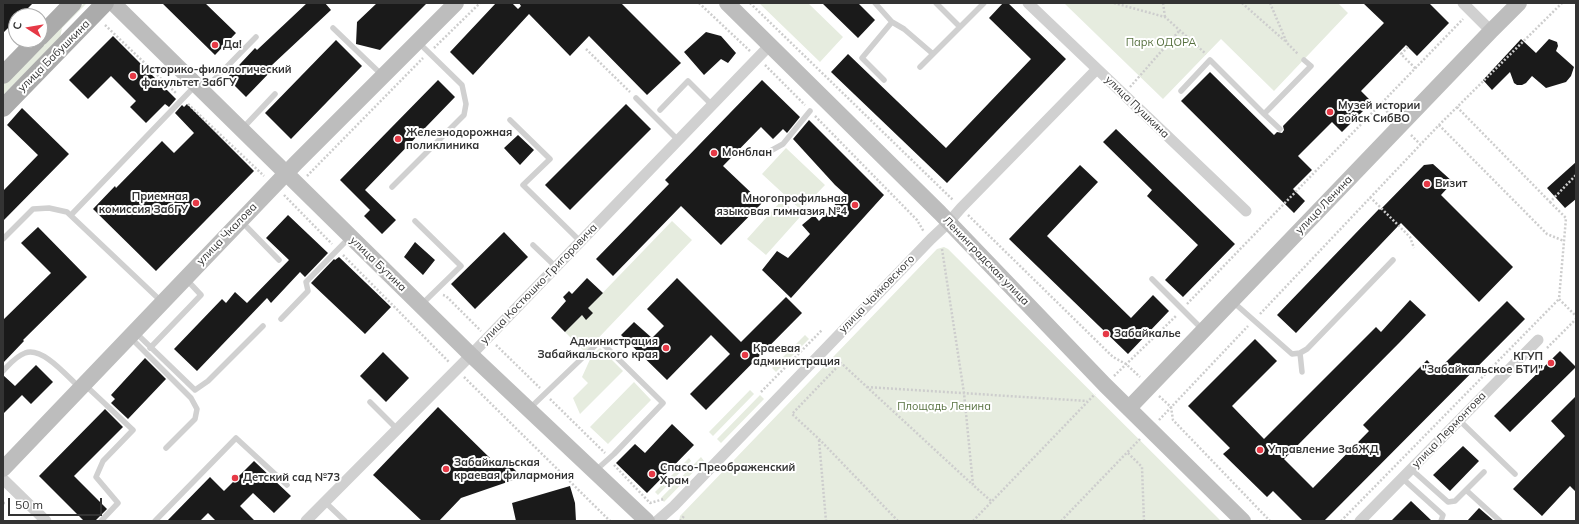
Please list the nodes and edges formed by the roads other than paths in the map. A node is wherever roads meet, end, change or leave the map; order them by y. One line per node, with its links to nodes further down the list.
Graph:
1 (73, 3): 15 (main road)
2 (105, 3): 33 (main road, улица Бабушкина)
3 (113, 3): 28 (main road, улица Бутина)
4 (727, 3): 18 (main road, Ленинградская улица)
5 (875, 3): 12 (lane)
6 (936, 3): 13 (lane)
7 (984, 3): 13 (lane)
8 (1028, 3): 24 (street, улица Пушкина)
9 (1463, 3): 16 (street)
10 (1519, 3): 16 (main road, улица Ленина)
11 (453, 4): 19 (main road, улица Чкалова)
12 (892, 22): 21 (lane); 27 (lane)
13 (960, 27): 21 (lane)
14 (333, 28): 26 (lane)
15 (48, 29)
16 (1491, 31): 58 (main road, улица Ленина)
17 (256, 37): 28 (lane)
18 (770, 44): 32 (street, улица Костюшко-Григоровича); 48 (main road, Ленинградская улица)
19 (423, 47): 26 (main road, улица Чкалова); 43 (lane)
20 (29, 48): 25 (main road, улица Бабушкина)
21 (932, 54): 23 (lane)
22 (1304, 60): 36 (lane)
23 (920, 67)
24 (1097, 69): 44 (street, улица Пушкина); 48 (street, улица Чайковского)
25 (3, 75)
26 (383, 76): 42 (main road, улица Чкалова)
27 (884, 80)
28 (199, 88): 38 (main road, улица Бутина); 45 (lane)
29 (1181, 90): 36 (lane)
30 (275, 94): 38 (lane)
31 (636, 98): 40 (lane)
32 (712, 105): 34 (lane); 40 (street, улица Костюшко-Григоровича)
33 (3, 108)
34 (660, 110)
35 (810, 111): 41 (lane)
36 (1264, 114): 39 (lane)
37 (510, 120): 51 (lane)
38 (241, 129): 42 (main road, улица Бутина)
39 (1280, 129)
40 (678, 140): 51 (street, улица Костюшко-Григоровича)
41 (763, 155)
42 (291, 168): 47 (main road, улица Чкалова); 49 (main road, улица Бутина)
43 (392, 187)
44 (1246, 211)
45 (71, 215): 50 (lane); 59 (lane)
46 (415, 220): 60 (lane)
47 (240, 221): 53 (lane); 56 (main road, улица Чкалова)
48 (948, 223): 73 (main road, Ленинградская улица); 94 (street, улица Чайковского)
49 (351, 237): 60 (main road, улица Бутина); 61 (lane)
50 (3, 239)
51 (580, 242): 55 (street, улица Костюшко-Григоровича)
52 (533, 245): 55 (lane)
53 (279, 260)
54 (1393, 260): 67 (lane)
55 (556, 267): 68 (street, улица Костюшко-Григоровича)
56 (185, 278): 59 (main road, улица Чкалова); 66 (lane)
57 (1152, 279): 63 (lane)
58 (1232, 301): 63 (main road, улица Ленина); 67 (lane)
59 (162, 302): 64 (main road, улица Чкалова)
60 (420, 305): 68 (main road, улица Бутина)
61 (281, 319)
62 (263, 326): 66 (lane)
63 (1203, 331): 73 (main road, улица Ленина)
64 (132, 334): 66 (lane); 71 (main road, улица Чкалова); 77 (lane)
65 (1538, 340): 75 (street, улица Лермонтова)
66 (150, 348)
67 (1300, 353): 70 (lane)
68 (471, 355): 74 (main road, улица Бутина); 76 (street, улица Костюшко-Григоровича)
69 (3, 371): 71 (lane)
70 (1302, 372)
71 (83, 387): 78 (main road, улица Чкалова); 89 (lane)
72 (370, 402): 76 (lane)
73 (1130, 408): 95 (main road, Ленинградская улица)
74 (528, 409): 80 (main road, улица Бутина); 80 (lane)
75 (1458, 420): 79 (street, улица Лермонтова); 82 (lane)
76 (397, 429): 87 (street, улица Костюшко-Григоровича)
77 (166, 448)
78 (3, 469)
79 (1411, 469): 83 (street, улица Лермонтова); 86 (lane)
80 (594, 472): 93 (main road, улица Бутина)
81 (1484, 472): 86 (lane)
82 (1515, 474)
83 (1402, 478): 96 (street, улица Лермонтова); 97 (lane)
84 (3, 479): 88 (street)
85 (287, 485): 90 (lane)
86 (1466, 490): 98 (lane)
87 (325, 502): 91 (street, улица Костюшко-Григоровича); 92 (lane)
88 (46, 521)
89 (101, 521)
90 (156, 521)
91 (306, 521)
92 (345, 521)
93 (647, 521)
94 (657, 521)
95 (1243, 521)
96 (1360, 521)
97 (1442, 521)
98 (1500, 521)

